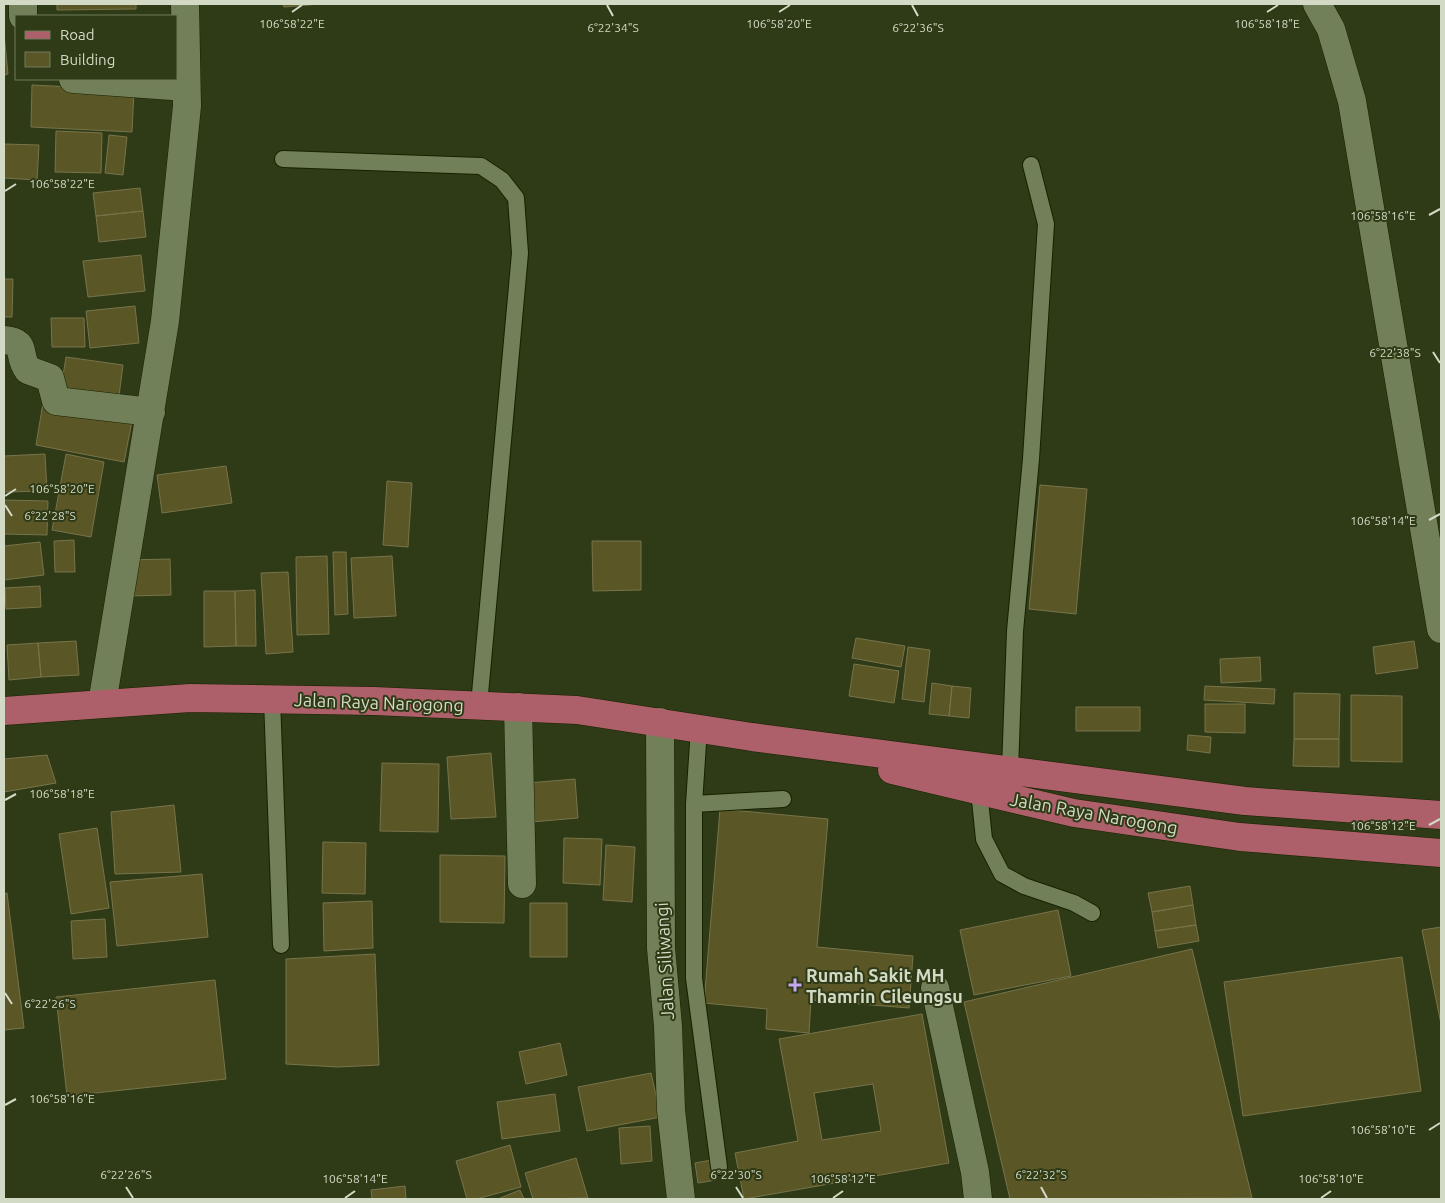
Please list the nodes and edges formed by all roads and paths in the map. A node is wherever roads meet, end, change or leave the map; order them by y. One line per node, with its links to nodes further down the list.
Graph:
1 (1317, 4): 9 (street)
2 (182, 21): 4 (street)
3 (87, 80): 4 (street)
4 (186, 87): 8 (street)
5 (283, 159): 12 (lane)
6 (1031, 164): 18 (lane)
7 (4, 340): 8 (street)
8 (150, 412): 11 (street)
9 (1441, 629)
10 (272, 699): 11 (main road, Jalan Raya Narogong); 12 (main road, Jalan Raya Narogong); 26 (lane)
11 (102, 704): 14 (main road, Jalan Raya Narogong)
12 (479, 705): 13 (main road, Jalan Raya Narogong)
13 (518, 707): 15 (main road, Jalan Raya Narogong); 24 (street)
14 (4, 710)
15 (660, 722): 16 (main road, Jalan Raya Narogong); 29 (street, Jalan Siliwangi)
16 (699, 728): 17 (main road, Jalan Raya Narogong); 21 (lane)
17 (752, 737): 18 (main road, Jalan Raya Narogong); 19 (main road, Jalan Raya Narogong)
18 (1010, 770): 22 (main road, Jalan Raya Narogong)
19 (979, 791): 23 (main road, Jalan Raya Narogong); 25 (lane)
20 (783, 799): 21 (lane)
21 (694, 804): 28 (lane)
22 (1441, 815)
23 (1441, 853)
24 (522, 884)
25 (1092, 913)
26 (282, 945)
27 (935, 988): 30 (street)
28 (719, 1167)
29 (681, 1199)
30 (978, 1199)

